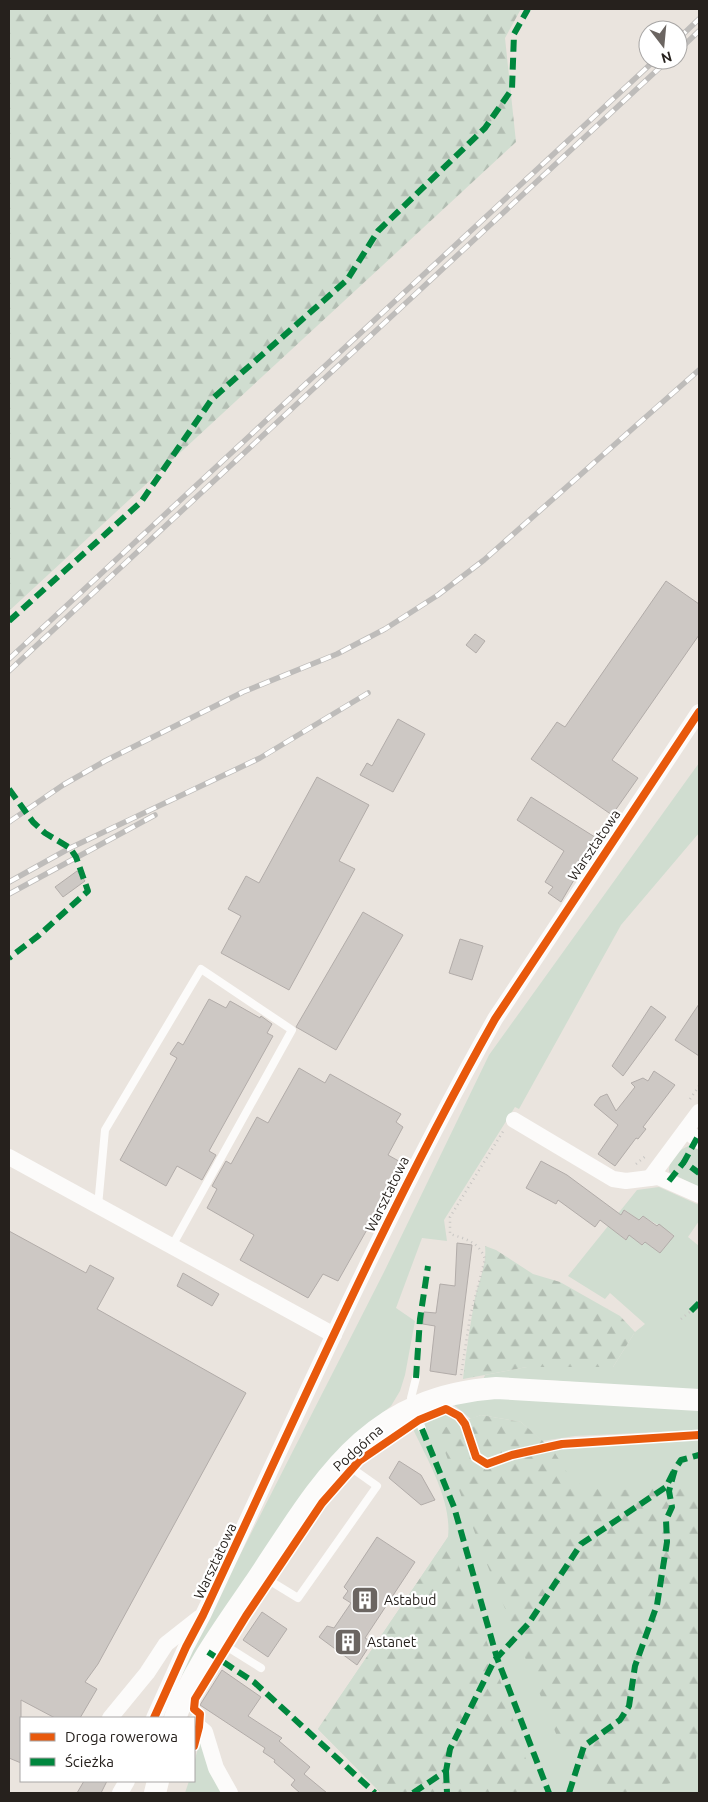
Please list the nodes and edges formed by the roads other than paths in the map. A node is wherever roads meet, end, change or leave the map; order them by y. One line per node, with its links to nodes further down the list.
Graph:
1 (699, 712): 11 (street, Warsztatowa)
2 (694, 1106): 4 (street)
3 (514, 1120): 7 (street)
4 (686, 1130): 5 (street); 7 (street)
5 (699, 1141)
6 (9, 1157): 9 (street)
7 (650, 1178): 8 (street)
8 (699, 1195)
9 (98, 1206): 10 (street); 10 (lane)
10 (172, 1246): 11 (street)
11 (334, 1335): 18 (street, Warsztatowa)
12 (416, 1378): 14 (lane)
13 (699, 1400): 14 (street, Podgórna)
14 (414, 1407): 15 (lane); 16 (street, Podgórna)
15 (422, 1429)
16 (341, 1461): 17 (street, Podgórna); 17 (lane)
17 (260, 1575): 19 (street, Podgórna)
18 (203, 1615): 21 (street, Warsztatowa); 22 (street, Warsztatowa)
19 (216, 1640): 20 (lane); 23 (street, Podgórna)
20 (261, 1668)
21 (111, 1717)
22 (154, 1717)
23 (183, 1717)
24 (195, 1726): 27 (street)
25 (126, 1782): 26 (street)
26 (120, 1793)
27 (230, 1793)

